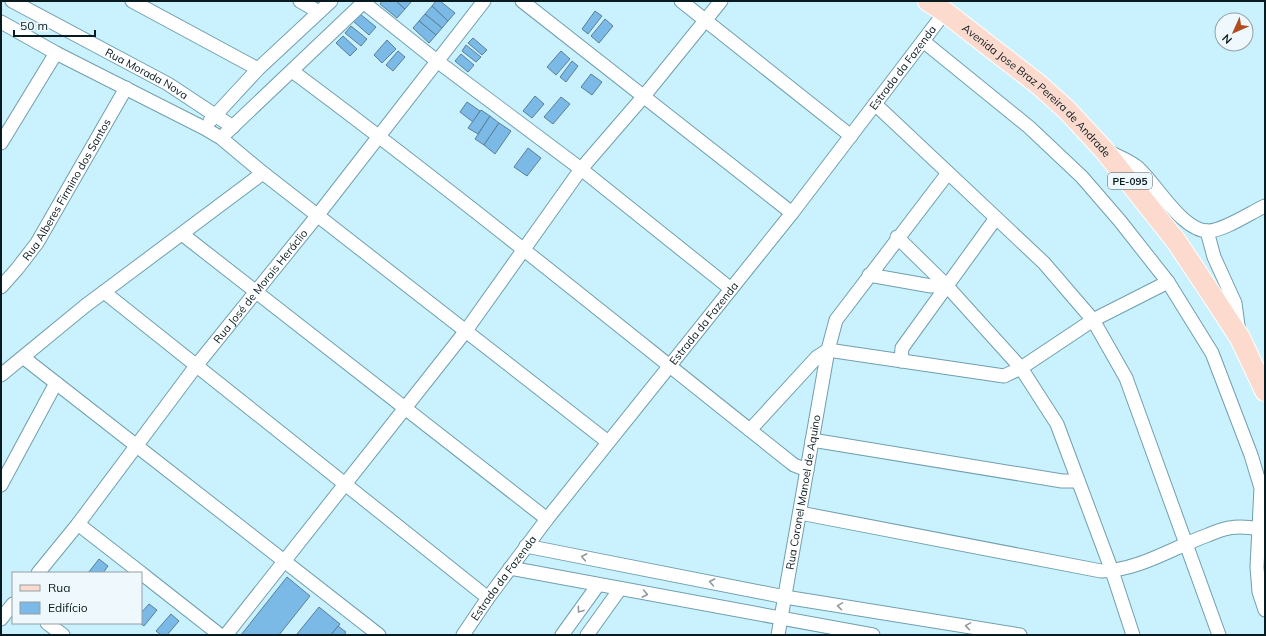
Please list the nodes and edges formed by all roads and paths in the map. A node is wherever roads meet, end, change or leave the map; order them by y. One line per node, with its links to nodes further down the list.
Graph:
1 (12, 1): 23 (street, Rua Morada Nova)
2 (132, 1): 18 (street)
3 (300, 1): 11 (street)
4 (331, 1): 11 (street)
5 (484, 1): 17 (street, Rua José de Morais Heráclio)
6 (522, 1): 21 (street)
7 (681, 1): 13 (street)
8 (721, 1): 13 (street)
9 (928, 1): 12 (main road, Avenida Jose Braz Pereira de Andrade / PE-095)
10 (364, 2): 17 (street); 19 (street)
11 (319, 12): 18 (street)
12 (946, 12): 15 (street, Estrada da Fazenda); 30 (main road, Avenida Jose Braz Pereira de Andrade / PE-095)
13 (706, 21): 21 (street); 27 (street)
14 (1, 22): 16 (street)
15 (923, 41): 22 (street, Estrada da Fazenda); 43 (street)
16 (56, 53): 20 (street); 29 (street)
17 (437, 61): 26 (street, Rua José de Morais Heráclio); 31 (street)
18 (258, 69): 23 (street)
19 (292, 71): 24 (street); 26 (street)
20 (126, 88): 25 (street); 45 (street, Rua Alberes Firmino dos Santos)
21 (644, 96): 31 (street); 35 (street)
22 (875, 104): 27 (street, Estrada da Fazenda); 32 (street)
23 (216, 115): 24 (street, Rua Morada Nova); 25 (street)
24 (233, 126): 28 (street)
25 (204, 128): 28 (street)
26 (379, 136): 36 (street, Rua José de Morais Heráclio); 41 (street)
27 (851, 136): 35 (street, Estrada da Fazenda)
28 (220, 138): 33 (street)
29 (1, 143)
30 (1104, 150): 38 (street); 51 (main road, Avenida Jose Braz Pereira de Andrade / PE-095)
31 (581, 169): 41 (street); 46 (street)
32 (948, 173): 37 (street); 40 (street, Rua Coronel Manoel de Aquino)
33 (263, 174): 36 (street); 39 (street)
34 (1265, 206): 38 (street)
35 (792, 213): 46 (street, Estrada da Fazenda)
36 (317, 216): 47 (street, Rua José de Morais Heráclio); 50 (street)
37 (996, 218): 44 (street); 49 (street)
38 (1207, 231): 51 (street)
39 (182, 234): 47 (street); 48 (street)
40 (897, 237): 42 (street, Rua Coronel Manoel de Aquino); 44 (street)
41 (523, 248): 50 (street); 56 (street)
42 (869, 275): 44 (street); 52 (street, Rua Coronel Manoel de Aquino)
43 (1168, 282): 49 (street); 73 (street)
44 (946, 285): 54 (street); 57 (street)
45 (1, 287)
46 (731, 289): 56 (street, Estrada da Fazenda)
47 (255, 291): 55 (street, Rua José de Morais Heráclio); 61 (street)
48 (104, 292): 53 (street); 55 (street)
49 (1093, 320): 57 (street); 74 (street)
50 (465, 332): 61 (street); 64 (street)
51 (1240, 338): 60 (main road, Avenida Jose Braz Pereira de Andrade / PE-095)
52 (828, 350): 54 (street); 62 (street); 63 (street, Rua Coronel Manoel de Aquino)
53 (24, 358): 58 (street); 59 (street)
54 (901, 361): 57 (street)
55 (196, 366): 65 (street, Rua José de Morais Heráclio); 68 (street)
56 (668, 366): 62 (street); 64 (street, Estrada da Fazenda)
57 (1021, 368): 67 (street)
58 (1, 375)
59 (56, 383): 65 (street); 69 (street)
60 (1265, 391)
61 (405, 408): 68 (street); 71 (street)
62 (750, 430): 66 (street)
63 (812, 440): 66 (street, Rua Coronel Manoel de Aquino); 67 (street)
64 (608, 442): 71 (street, Estrada da Fazenda)
65 (135, 446): 72 (street, Rua José de Morais Heráclio); 76 (street)
66 (807, 470): 70 (street, Rua Coronel Manoel de Aquino)
67 (1078, 482): 78 (street)
68 (344, 484): 76 (street); 85 (street)
69 (1, 485)
70 (800, 513): 78 (street); 84 (street, Rua Coronel Manoel de Aquino)
71 (547, 519): 75 (street, Estrada da Fazenda)
72 (78, 524): 79 (street, Rua José de Morais Heráclio); 80 (street)
73 (1259, 529): 74 (street); 87 (street)
74 (1187, 543): 78 (street); 102 (street)
75 (526, 546): 77 (street, Estrada da Fazenda); 84 (street, one-way to 75)
76 (283, 562): 93 (street); 94 (street)
77 (510, 568): 82 (street); 85 (street, Estrada da Fazenda)
78 (1112, 571): 101 (street)
79 (39, 572)
80 (140, 572)
81 (142, 574): 92 (street)
82 (598, 585): 83 (street); 96 (street, one-way to 96)
83 (620, 589): 89 (street, one-way to 89); 97 (street)
84 (785, 597): 89 (street, Rua Coronel Manoel de Aquino); 100 (street, one-way to 84)
85 (488, 598): 95 (street, Estrada da Fazenda)
86 (12, 605): 88 (street)
87 (1265, 610)
88 (1, 619)
89 (781, 619): 98 (street, Rua Coronel Manoel de Aquino); 99 (street)
90 (48, 624): 91 (street)
91 (63, 635)
92 (220, 635)
93 (226, 635)
94 (379, 635)
95 (463, 635)
96 (562, 635)
97 (587, 635)
98 (778, 635)
99 (873, 635)
100 (1020, 635)
101 (1133, 635)
102 (1220, 635)

